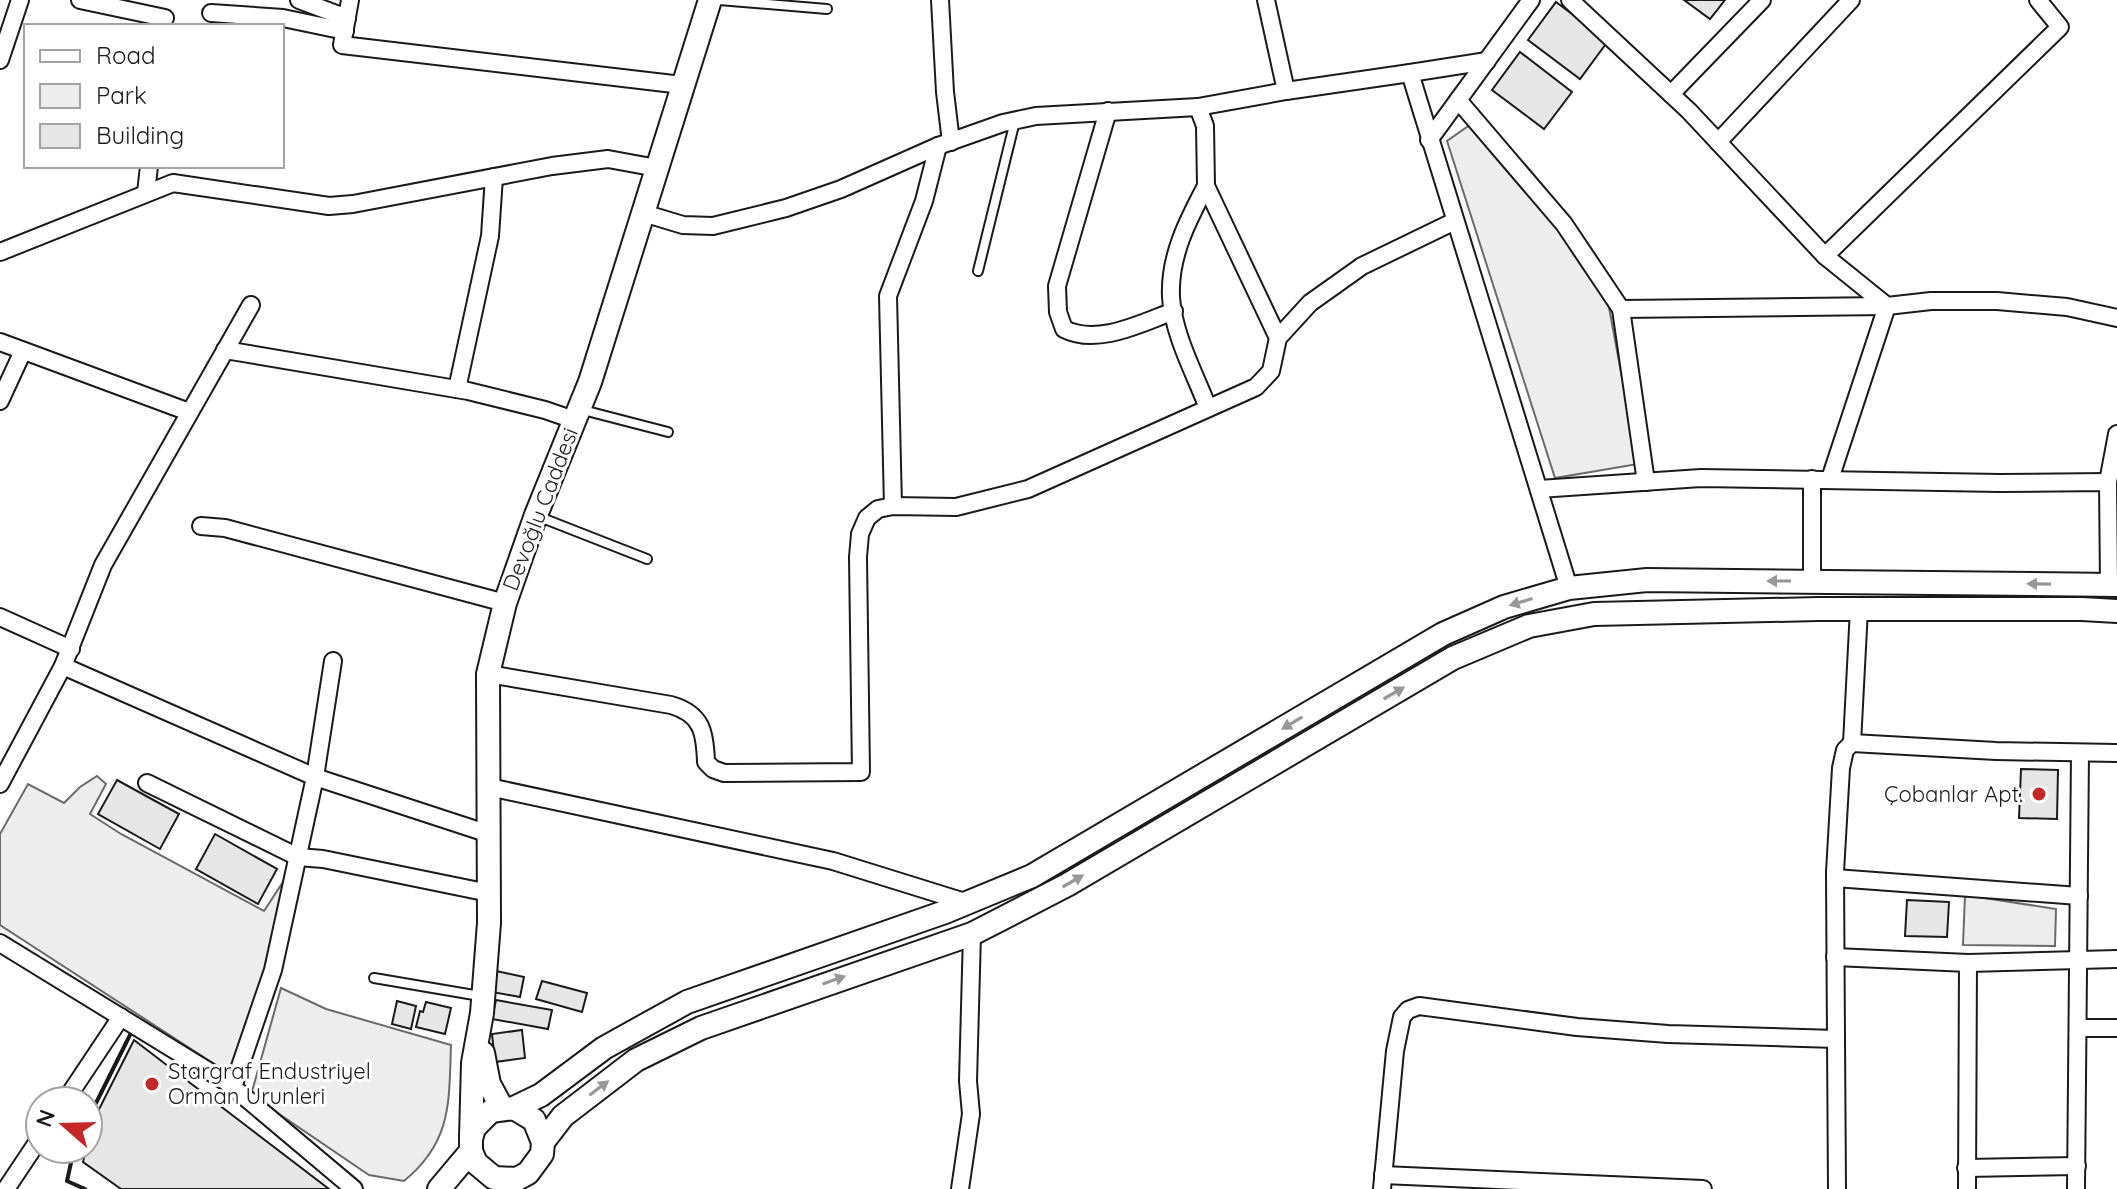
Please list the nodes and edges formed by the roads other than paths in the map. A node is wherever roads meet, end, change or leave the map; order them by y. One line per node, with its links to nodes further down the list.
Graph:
1 (20, 0): 20 (street)
2 (80, 0): 17 (street)
3 (166, 0): 17 (street)
4 (299, 0): 19 (street)
5 (350, 0): 19 (street)
6 (710, 0): 23 (street, Devoğlu Caddesi)
7 (719, 0): 15 (lane)
8 (940, 0): 32 (street)
9 (1266, 0): 24 (street)
10 (1531, 0): 21 (street)
11 (1570, 0): 25 (street)
12 (1762, 0): 25 (street)
13 (1851, 0): 31 (street)
14 (2038, 0): 41 (street)
15 (827, 9)
16 (211, 13): 18 (street)
17 (164, 22)
18 (273, 22): 19 (street)
19 (346, 25): 23 (street)
20 (0, 60)
21 (1487, 61): 22 (street); 26 (street)
22 (1410, 73): 24 (street); 30 (street)
23 (682, 85): 34 (street, Devoğlu Caddesi)
24 (1286, 91): 27 (street)
25 (1671, 94): 31 (street)
26 (1458, 100): 30 (street); 45 (street)
27 (1198, 107): 28 (street); 36 (street)
28 (1108, 111): 29 (street); 46 (street)
29 (1015, 121): 32 (street); 42 (lane)
30 (1429, 140): 39 (street)
31 (1718, 142): 41 (street)
32 (944, 144): 38 (street); 64 (street)
33 (149, 168): 37 (street)
34 (657, 168): 35 (street); 38 (street, Devoğlu Caddesi)
35 (494, 177): 37 (street); 52 (street)
36 (1206, 186): 46 (street); 48 (street)
37 (146, 193): 40 (street)
38 (643, 213): 56 (street, Devoğlu Caddesi)
39 (1455, 221): 48 (street); 63 (street)
40 (0, 252)
41 (1825, 256): 44 (street)
42 (978, 271)
43 (251, 305): 50 (street)
44 (1887, 306): 45 (street); 47 (street); 60 (street)
45 (1621, 309): 61 (street)
46 (1174, 311): 54 (street)
47 (2117, 318)
48 (1278, 338): 54 (street)
49 (0, 342): 51 (street)
50 (225, 350): 52 (street); 55 (street)
51 (23, 351): 53 (street); 55 (street)
52 (457, 389): 56 (street)
53 (0, 401)
54 (1208, 408): 64 (street)
55 (189, 412): 75 (street)
56 (576, 415): 57 (lane); 65 (street, Devoğlu Caddesi)
57 (668, 432)
58 (2117, 434): 62 (street)
59 (1812, 479): 60 (street); 61 (street); 68 (street)
60 (1830, 479): 62 (street)
61 (1646, 482): 63 (street)
62 (2108, 482): 69 (street)
63 (1539, 489): 70 (street)
64 (893, 506): 78 (street)
65 (536, 515): 67 (lane); 71 (street, Devoğlu Caddesi)
66 (201, 526): 71 (street)
67 (647, 559)
68 (1812, 581): 69 (street, one-way to 68); 70 (street, one-way to 70)
69 (2113, 585)
70 (1569, 588): 91 (street, one-way to 91)
71 (505, 603): 78 (street, Devoğlu Caddesi)
72 (1859, 609): 73 (street); 79 (street); 92 (street, one-way to 72)
73 (2117, 611)
74 (0, 617): 75 (street)
75 (71, 649): 77 (street)
76 (333, 661): 82 (street)
77 (63, 666): 82 (street); 84 (street)
78 (488, 674): 85 (street, Devoğlu Caddesi)
79 (1852, 743): 80 (street); 88 (street)
80 (2080, 753): 81 (street); 90 (street)
81 (2117, 753)
82 (315, 777): 86 (street); 87 (street)
83 (147, 783): 87 (street)
84 (0, 784)
85 (489, 787): 86 (street, Devoğlu Caddesi); 91 (street)
86 (489, 834): 89 (street, Devoğlu Caddesi)
87 (298, 857): 89 (street); 106 (street)
88 (1835, 878): 90 (street); 94 (street)
89 (489, 893): 99 (street, Devoğlu Caddesi)
90 (2079, 896): 96 (street)
91 (968, 903): 107 (street)
92 (972, 934): 108 (street, one-way to 92); 119 (street)
93 (0, 943): 100 (street)
94 (1835, 957): 97 (street); 104 (street)
95 (2117, 959): 96 (street)
96 (2077, 960): 97 (street); 101 (street)
97 (1968, 963): 112 (street)
98 (374, 978): 99 (lane)
99 (483, 996): 103 (street, Devoğlu Caddesi)
100 (121, 1017): 105 (street); 106 (street)
101 (2079, 1028): 102 (street); 111 (street)
102 (2117, 1028)
103 (479, 1036): 107 (street); 109 (street)
104 (1836, 1039): 113 (street); 121 (street)
105 (76, 1085)
106 (233, 1087): 117 (street)
107 (508, 1108): 108 (street); 109 (street)
108 (543, 1142): 115 (street)
109 (471, 1145): 114 (street); 118 (street)
110 (24, 1162): 116 (street)
111 (2077, 1166): 112 (street); 123 (street)
112 (1966, 1168): 122 (street)
113 (1382, 1182): 120 (street)
114 (488, 1184): 115 (street)
115 (519, 1184)
116 (6, 1189)
117 (354, 1189)
118 (439, 1189)
119 (960, 1189)
120 (1703, 1189)
121 (1837, 1189)
122 (1967, 1189)
123 (2076, 1189)

